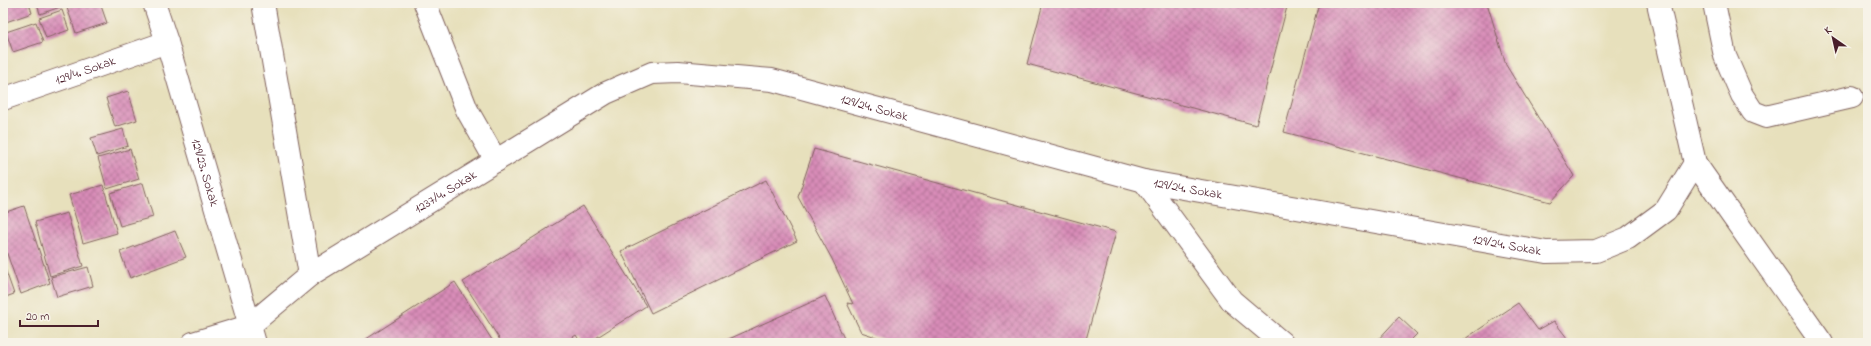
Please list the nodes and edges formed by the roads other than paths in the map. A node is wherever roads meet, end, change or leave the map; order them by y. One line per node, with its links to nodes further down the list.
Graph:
1 (154, 3): 6 (lane, 129/23. Sokak)
2 (263, 3): 13 (lane)
3 (425, 3): 10 (lane)
4 (1658, 3): 11 (lane)
5 (1714, 3): 8 (lane)
6 (167, 42): 9 (lane, 129/4. Sokak); 14 (lane, 129/23. Sokak)
7 (652, 73): 10 (lane, 1237/4. Sokak); 12 (lane, 129/24. Sokak)
8 (1852, 97)
9 (3, 99)
10 (496, 161): 13 (lane, 1237/4. Sokak)
11 (1694, 163): 12 (lane, 129/24. Sokak); 17 (lane)
12 (1144, 181): 16 (lane)
13 (310, 275): 14 (lane, 1237/4. Sokak)
14 (252, 335): 15 (lane)
15 (193, 343)
16 (1282, 343)
17 (1822, 343)

